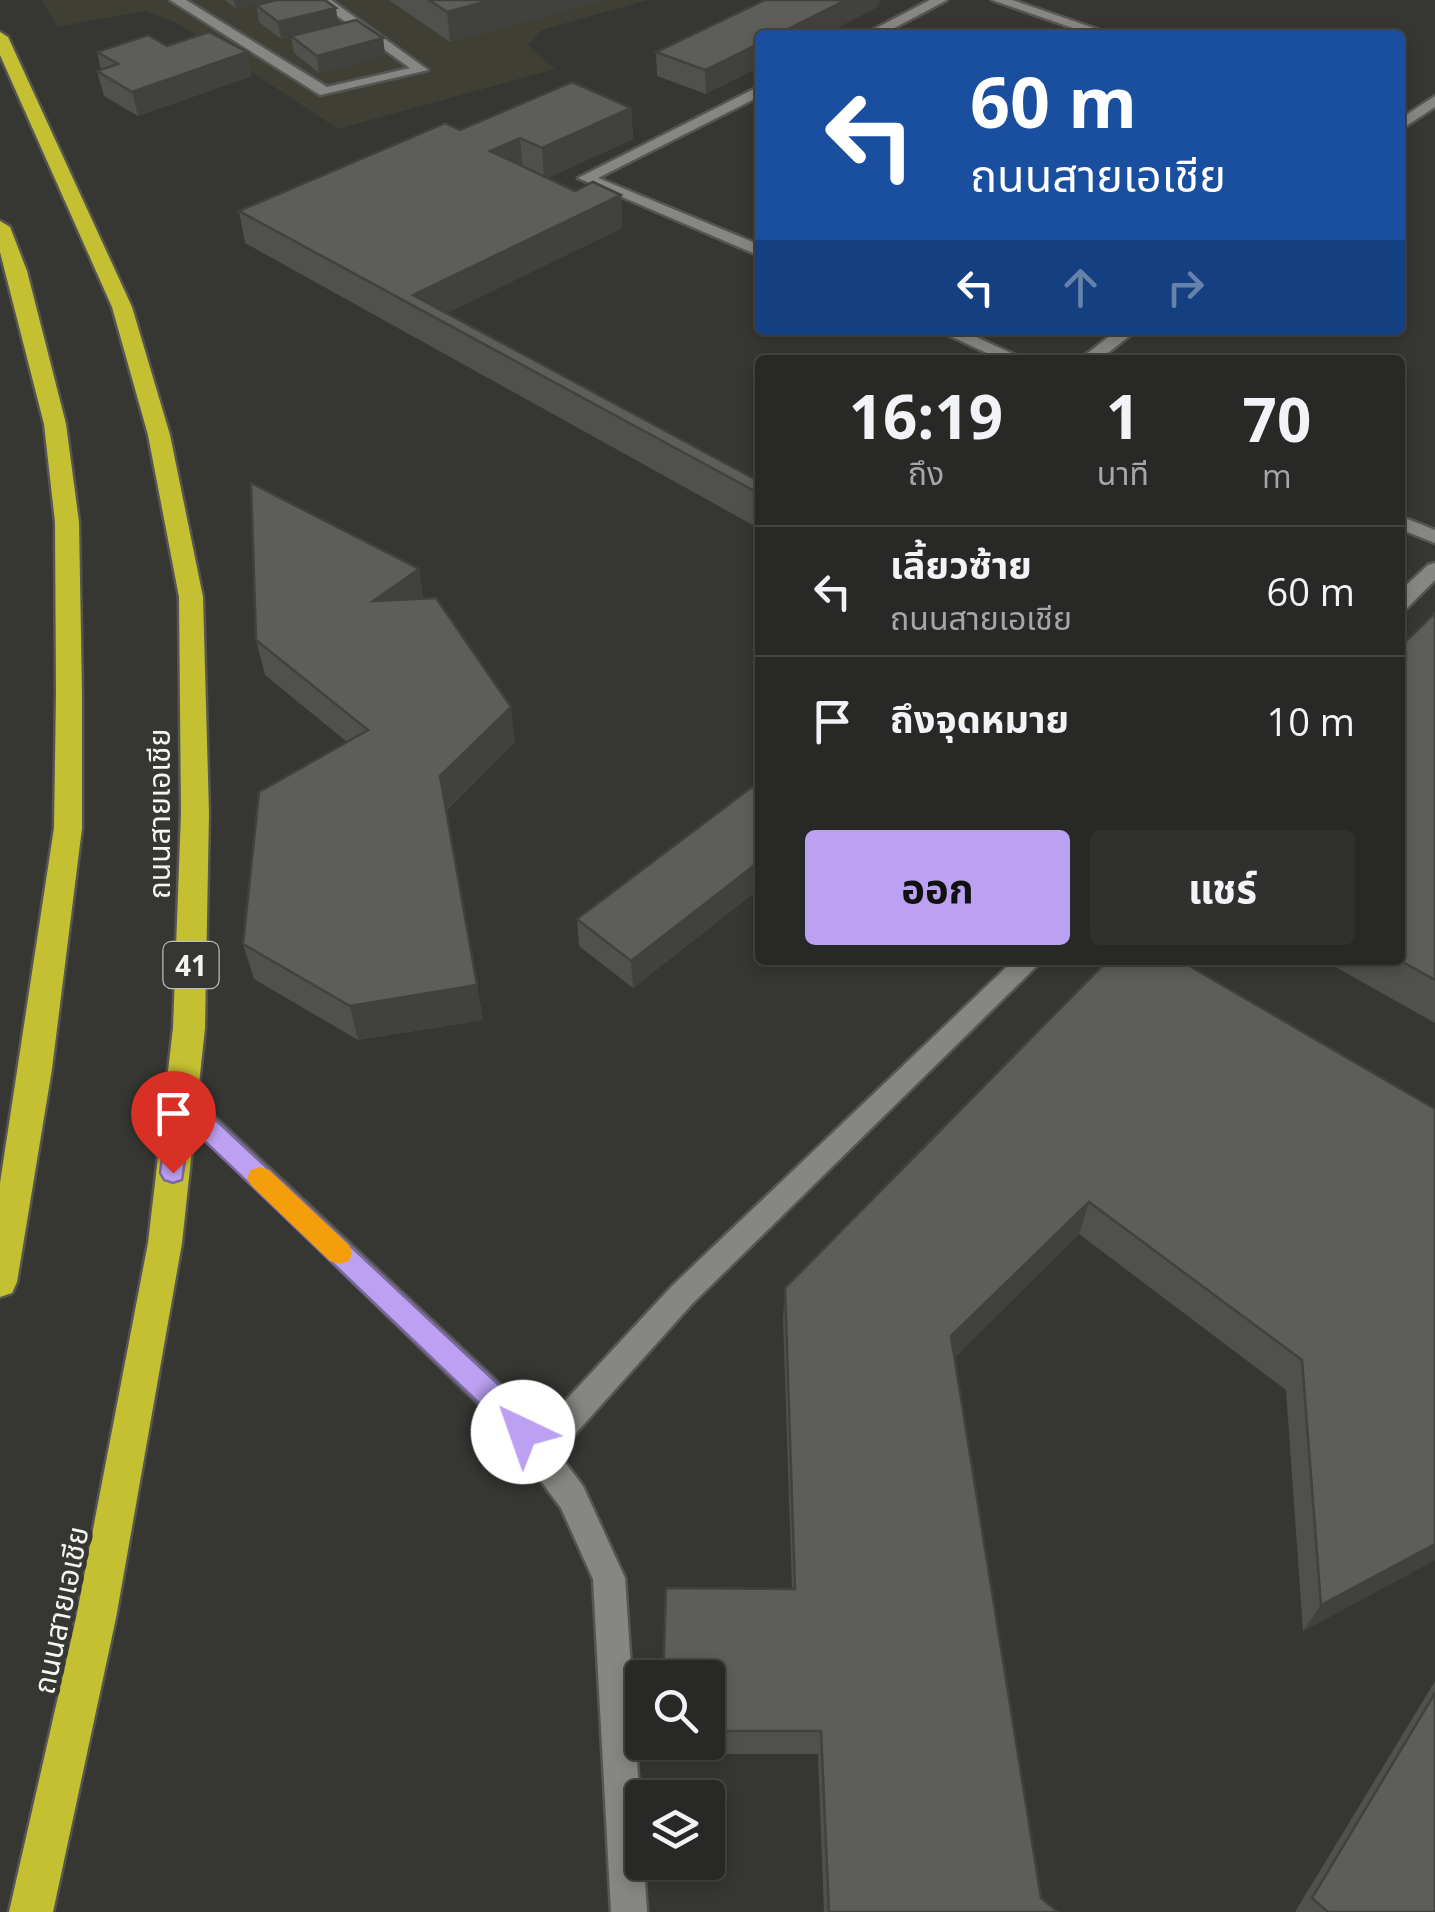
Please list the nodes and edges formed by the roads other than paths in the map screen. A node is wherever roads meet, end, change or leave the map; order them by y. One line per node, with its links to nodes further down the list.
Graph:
1 (178, 0): 2 (lane)
2 (322, 0)
3 (940, 0): 5 (lane)
4 (999, 0): 6 (lane)
5 (880, 30)
6 (1092, 30)
7 (0, 37): 22 (highway, ถนนสายเอเชีย / 41)
8 (755, 93): 12 (lane)
9 (1435, 100): 10 (lane)
10 (1405, 122)
11 (0, 228): 23 (highway)
12 (755, 249)
13 (958, 335): 15 (lane)
14 (1121, 335): 16 (lane)
15 (1005, 355)
16 (1095, 355)
17 (1405, 524): 18 (lane)
18 (1435, 537)
19 (1435, 569): 20 (lane)
20 (1405, 598)
21 (1025, 965): 24 (lane)
22 (181, 1102): 24 (lane); 25 (highway, ถนนสายเอเชีย / 41)
23 (0, 1282)
24 (538, 1452): 26 (lane)
25 (30, 1912)
26 (629, 1912)

